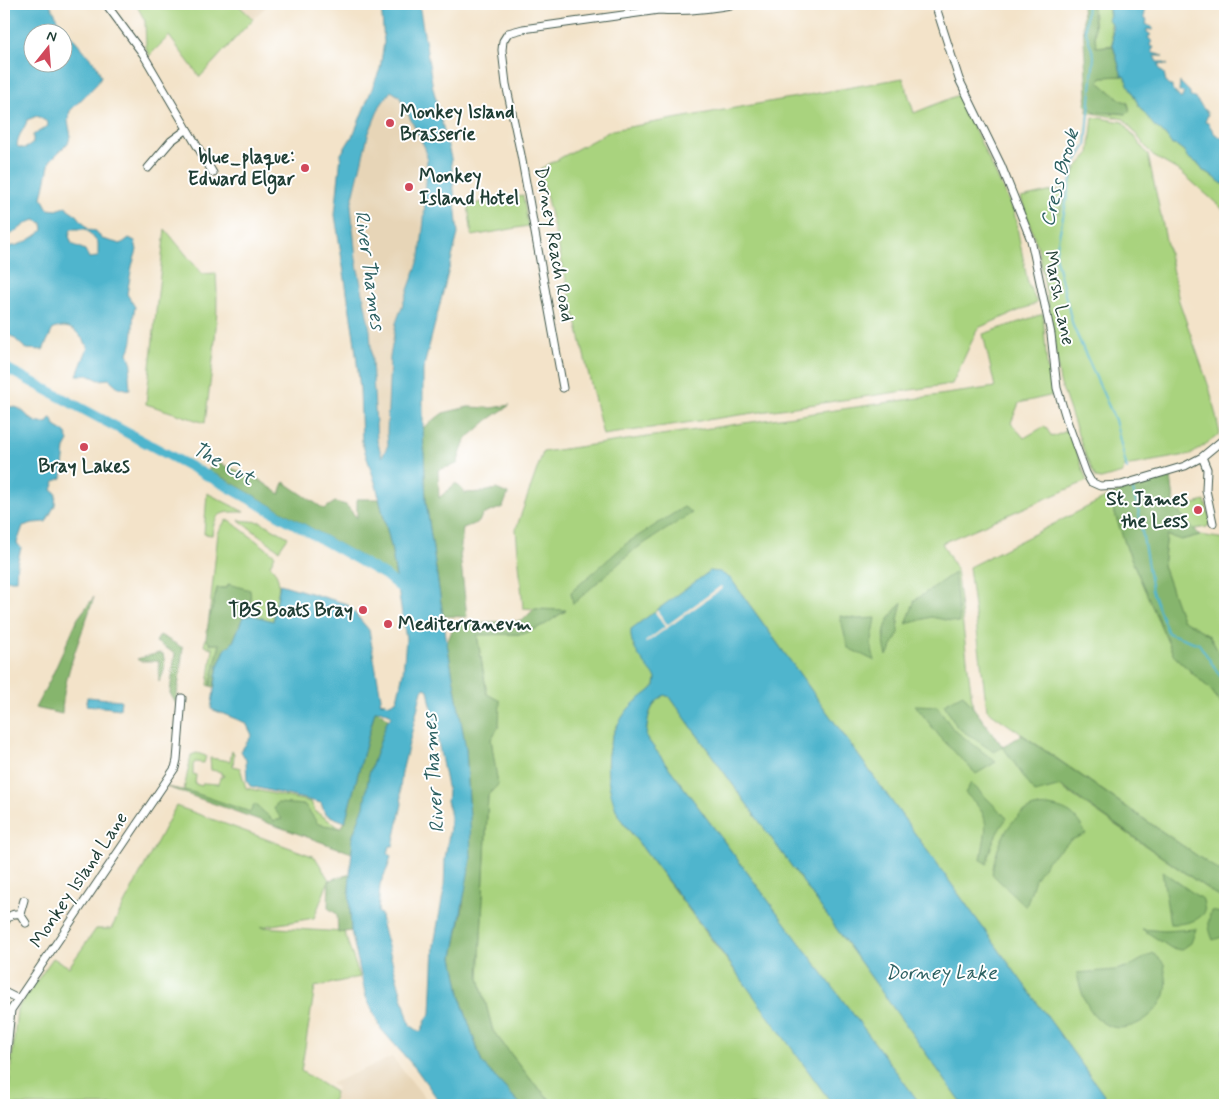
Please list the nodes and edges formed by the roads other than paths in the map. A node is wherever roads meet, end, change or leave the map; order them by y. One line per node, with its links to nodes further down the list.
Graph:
1 (106, 4): 5 (street)
2 (734, 4): 4 (street)
3 (935, 4): 10 (street, Marsh Lane)
4 (659, 7): 8 (street, Dorney Reach Road)
5 (186, 130): 6 (street); 7 (street)
6 (148, 168)
7 (213, 173)
8 (562, 388)
9 (1225, 438): 10 (street)
10 (1202, 457): 11 (street)
11 (1213, 523)
12 (182, 698): 18 (street, Monkey Island Lane)
13 (24, 900): 14 (street)
14 (20, 914): 15 (street); 16 (street)
15 (4, 924)
16 (26, 924)
17 (4, 992): 18 (street)
18 (18, 999): 19 (street, Monkey Island Lane)
19 (4, 1081)

